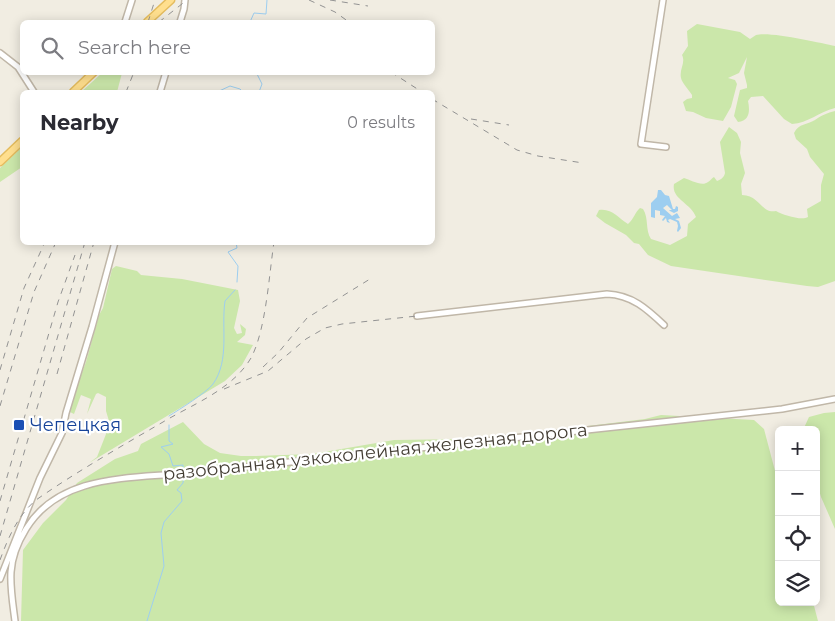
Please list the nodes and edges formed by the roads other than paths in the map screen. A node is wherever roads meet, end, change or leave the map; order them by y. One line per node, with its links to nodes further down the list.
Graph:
1 (132, 0): 5 (street)
2 (171, 0): 6 (main road)
3 (184, 0): 7 (street)
4 (663, 0): 17 (street)
5 (126, 20)
6 (149, 20)
7 (181, 20)
8 (0, 53): 9 (street)
9 (20, 70)
10 (23, 75): 13 (street)
11 (91, 75): 14 (main road)
12 (165, 75): 15 (street)
13 (33, 90)
14 (75, 90)
15 (161, 90)
16 (20, 143): 18 (main road)
17 (666, 147)
18 (0, 162)
19 (114, 245): 23 (street)
20 (417, 316): 21 (street)
21 (664, 325)
22 (835, 399): 24 (street, разобранная узкоколейная железная дорога)
23 (0, 579)
24 (15, 621)

